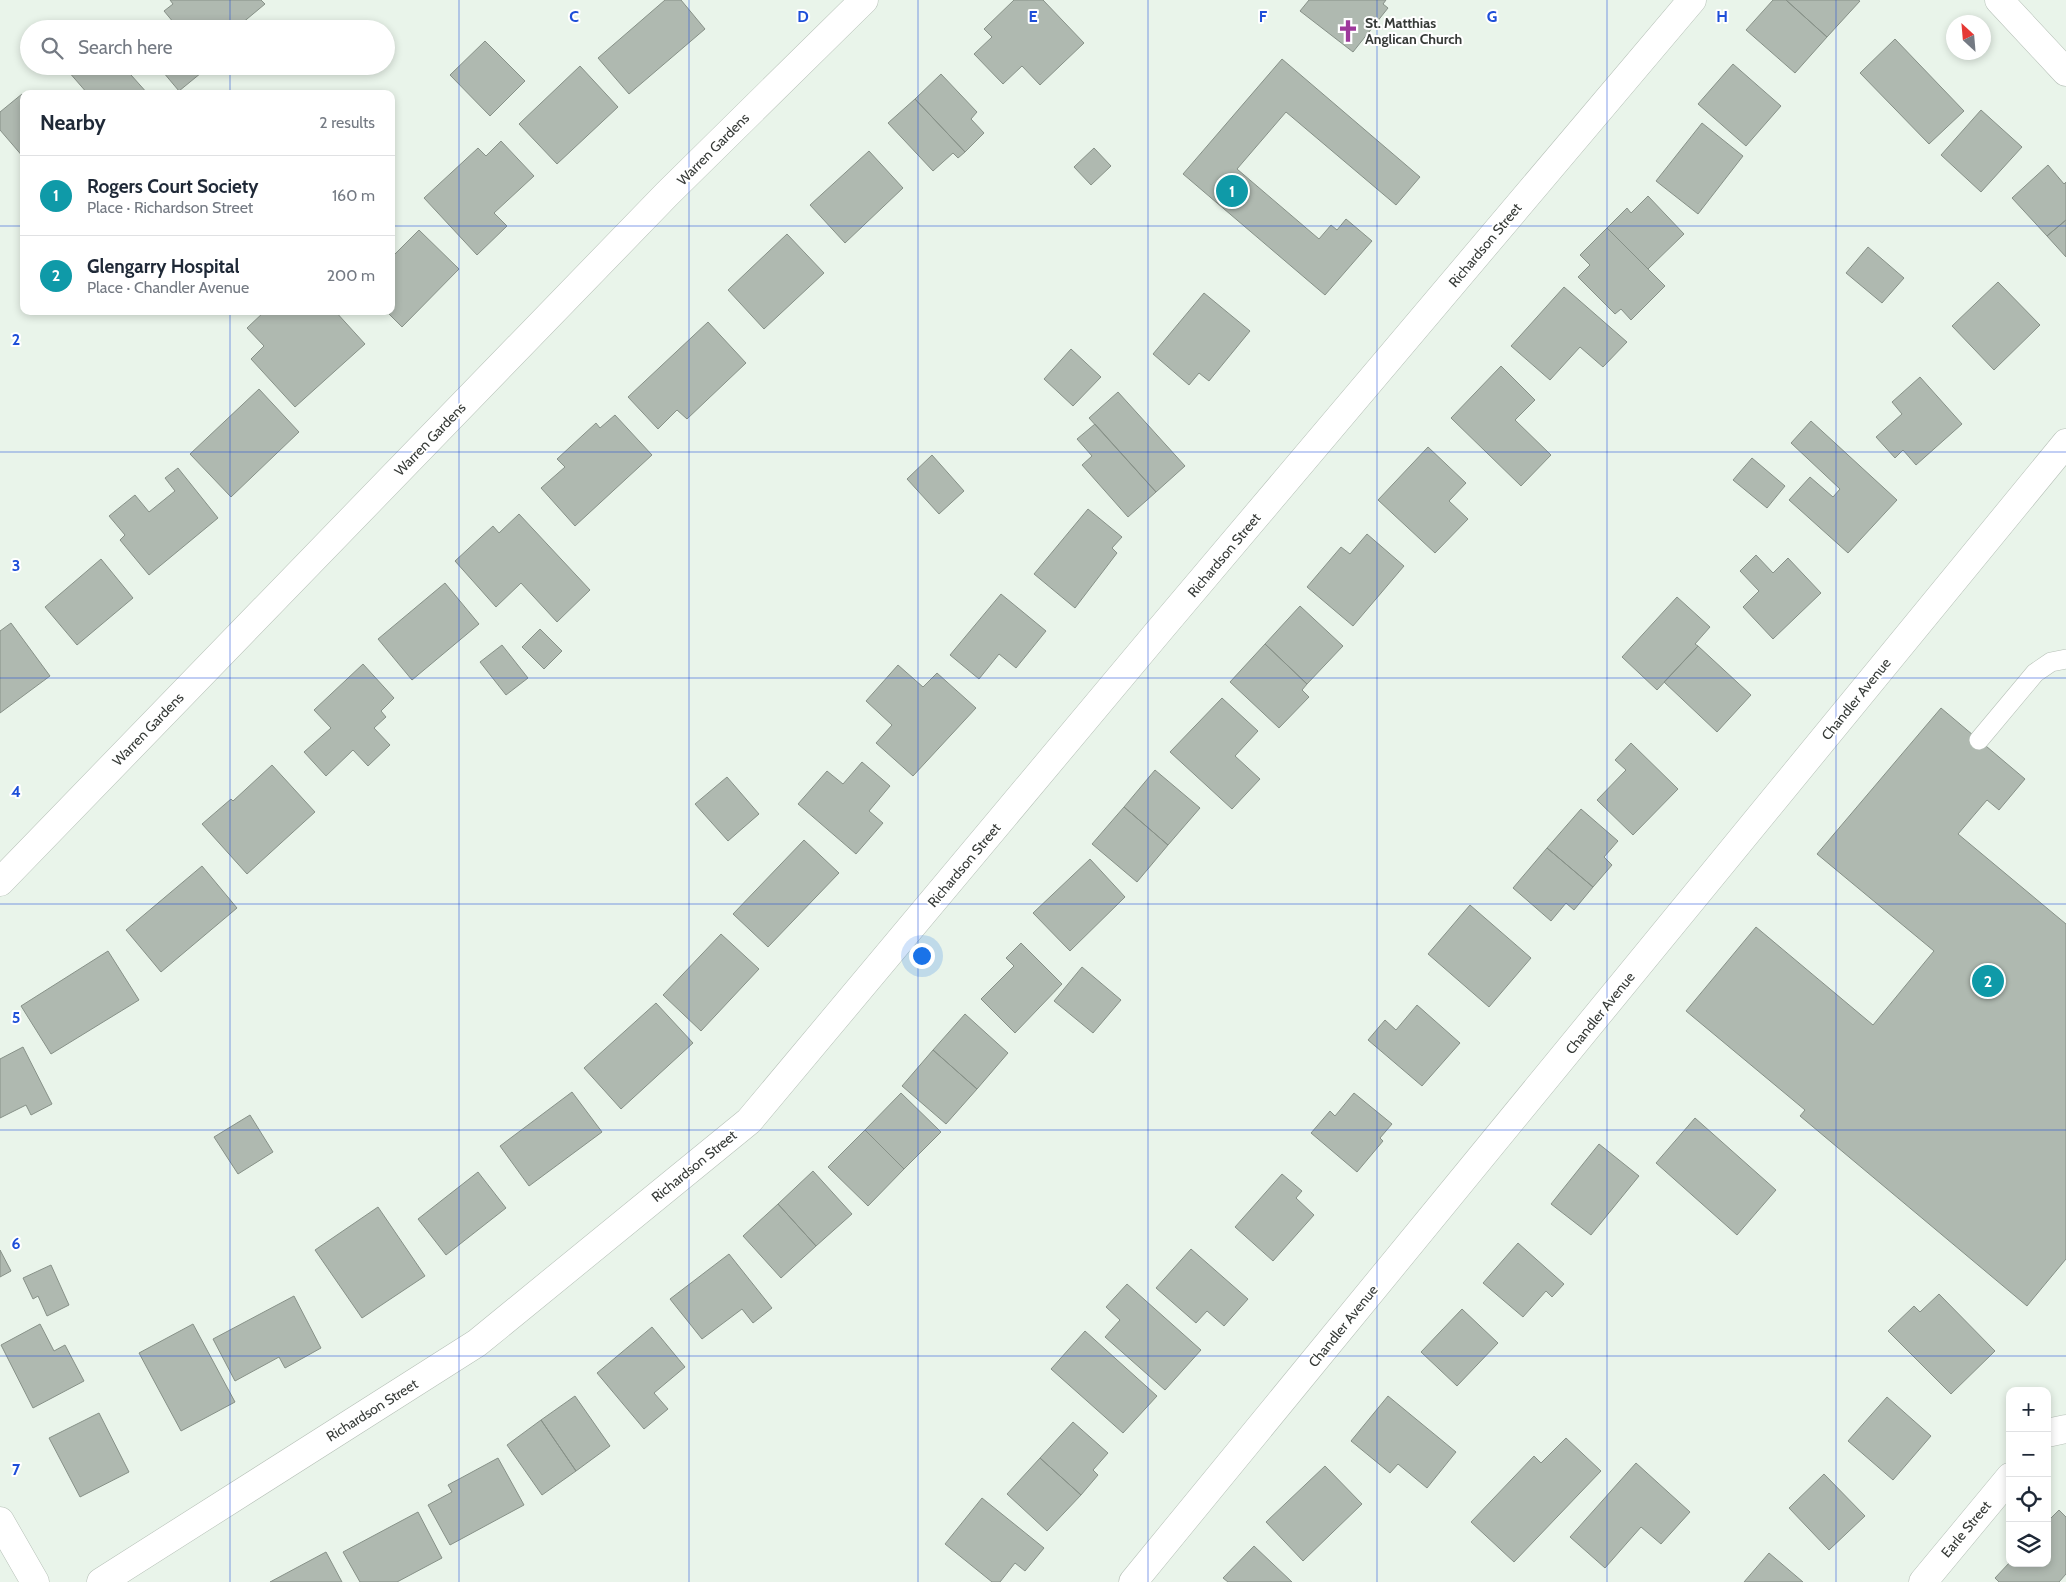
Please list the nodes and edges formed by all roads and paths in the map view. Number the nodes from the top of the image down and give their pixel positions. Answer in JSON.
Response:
{"nodes":[{"id":1,"x":864,"y":0,"type":"edge"},
{"id":2,"x":1692,"y":0,"type":"edge"},
{"id":3,"x":1998,"y":0,"type":"edge"},
{"id":4,"x":2066,"y":72,"type":"edge"},
{"id":5,"x":2066,"y":443,"type":"edge"},
{"id":6,"x":2066,"y":659,"type":"edge"},
{"id":7,"x":1979,"y":740,"type":"dead end"},
{"id":8,"x":0,"y":882,"type":"edge"},
{"id":9,"x":2066,"y":1429,"type":"edge"},
{"id":10,"x":2051,"y":1431,"type":"edge"},
{"id":11,"x":2006,"y":1482,"type":"edge"},
{"id":12,"x":0,"y":1522,"type":"edge"},
{"id":13,"x":35,"y":1582,"type":"edge"},
{"id":14,"x":101,"y":1582,"type":"edge"},
{"id":15,"x":1133,"y":1582,"type":"edge"},
{"id":16,"x":1923,"y":1582,"type":"edge"}],
"edges":[{"from":1,"to":8,"type":"street","name":"Warren Gardens"},
{"from":2,"to":14,"type":"street","name":"Richardson Street"},
{"from":3,"to":4,"type":"street"},
{"from":5,"to":15,"type":"street","name":"Chandler Avenue"},
{"from":6,"to":7,"type":"lane"},
{"from":9,"to":10,"type":"street"},
{"from":11,"to":16,"type":"street","name":"Earle Street"},
{"from":12,"to":13,"type":"street"}]}
